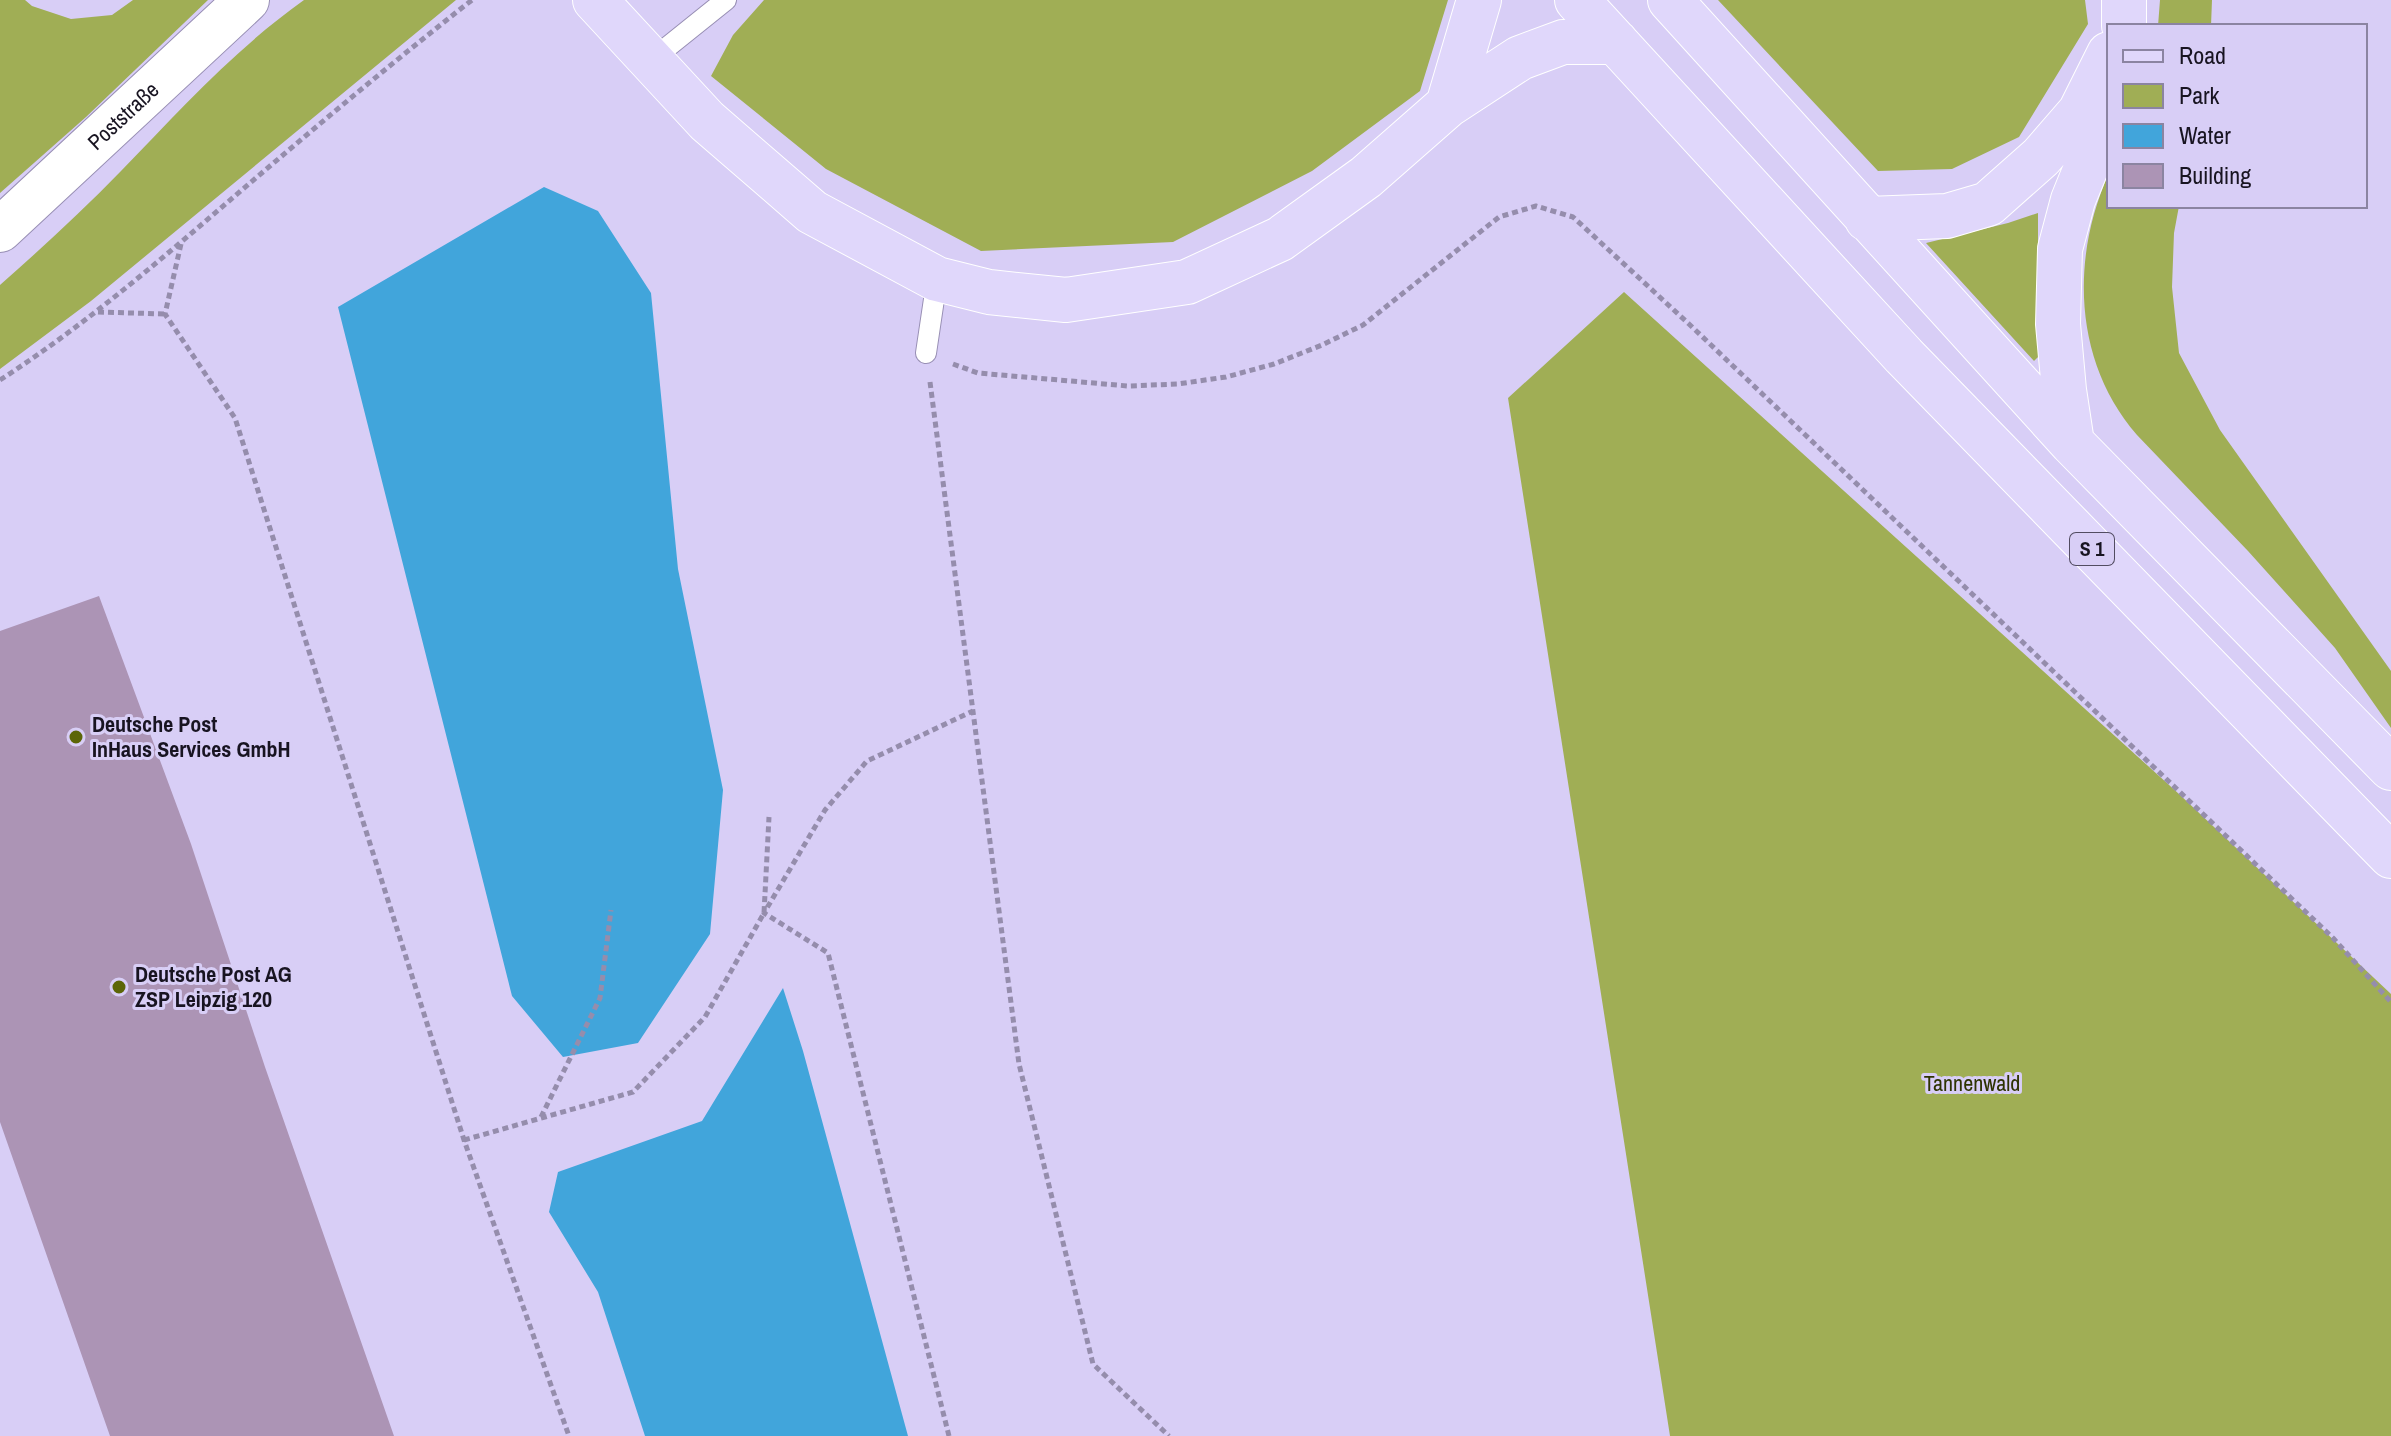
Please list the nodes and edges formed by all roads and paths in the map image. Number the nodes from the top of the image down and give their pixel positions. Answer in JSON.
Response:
{"nodes":[{"id":1,"x":247,"y":0,"type":"edge"},
{"id":2,"x":472,"y":0,"type":"edge"},
{"id":3,"x":595,"y":0,"type":"edge"},
{"id":4,"x":726,"y":0,"type":"edge"},
{"id":5,"x":1479,"y":0,"type":"edge"},
{"id":6,"x":1577,"y":0,"type":"edge"},
{"id":7,"x":1670,"y":0,"type":"edge"},
{"id":8,"x":2124,"y":0,"type":"edge"},
{"id":9,"x":2124,"y":24,"type":"edge"},
{"id":10,"x":1616,"y":42,"type":"junction"},
{"id":11,"x":2107,"y":58,"type":"edge"},
{"id":12,"x":650,"y":61,"type":"junction"},
{"id":13,"x":1448,"y":105,"type":"junction"},
{"id":14,"x":2107,"y":116,"type":"edge"},
{"id":15,"x":1867,"y":219,"type":"junction"},
{"id":16,"x":0,"y":230,"type":"edge"},
{"id":17,"x":181,"y":244,"type":"junction"},
{"id":18,"x":937,"y":279,"type":"junction"},
{"id":19,"x":97,"y":312,"type":"junction"},
{"id":20,"x":165,"y":314,"type":"junction"},
{"id":21,"x":926,"y":353,"type":"junction"},
{"id":22,"x":0,"y":380,"type":"edge"},
{"id":23,"x":2072,"y":443,"type":"junction"},
{"id":24,"x":973,"y":711,"type":"junction"},
{"id":25,"x":2391,"y":768,"type":"edge"},
{"id":26,"x":769,"y":817,"type":"dead end"},
{"id":27,"x":2391,"y":856,"type":"edge"},
{"id":28,"x":611,"y":910,"type":"dead end"},
{"id":29,"x":764,"y":913,"type":"junction"},
{"id":30,"x":2391,"y":1002,"type":"edge"},
{"id":31,"x":540,"y":1118,"type":"junction"},
{"id":32,"x":464,"y":1140,"type":"junction"},
{"id":33,"x":569,"y":1436,"type":"edge"},
{"id":34,"x":949,"y":1436,"type":"edge"},
{"id":35,"x":1169,"y":1436,"type":"edge"}],
"edges":[{"from":1,"to":16,"type":"street","name":"Poststraße"},
{"from":2,"to":17,"type":"path"},
{"from":3,"to":12,"type":"main road"},
{"from":4,"to":12,"type":"lane"},
{"from":5,"to":13,"type":"main road"},
{"from":6,"to":10,"type":"main road","number":"S 1"},
{"from":7,"to":15,"type":"main road"},
{"from":8,"to":9,"type":"main road"},
{"from":10,"to":13,"type":"main road"},
{"from":10,"to":27,"type":"main road","number":"S 1"},
{"from":11,"to":15,"type":"main road"},
{"from":12,"to":18,"type":"main road"},
{"from":13,"to":18,"type":"main road"},
{"from":14,"to":23,"type":"main road"},
{"from":15,"to":23,"type":"main road"},
{"from":17,"to":19,"type":"path"},
{"from":17,"to":20,"type":"path"},
{"from":18,"to":21,"type":"lane"},
{"from":19,"to":20,"type":"path"},
{"from":19,"to":22,"type":"path"},
{"from":20,"to":32,"type":"path"},
{"from":21,"to":24,"type":"path"},
{"from":21,"to":30,"type":"path"},
{"from":23,"to":25,"type":"main road"},
{"from":24,"to":29,"type":"path"},
{"from":24,"to":35,"type":"path"},
{"from":26,"to":29,"type":"path"},
{"from":28,"to":31,"type":"path"},
{"from":29,"to":31,"type":"path"},
{"from":29,"to":34,"type":"path"},
{"from":31,"to":32,"type":"path"},
{"from":32,"to":33,"type":"path"}]}
